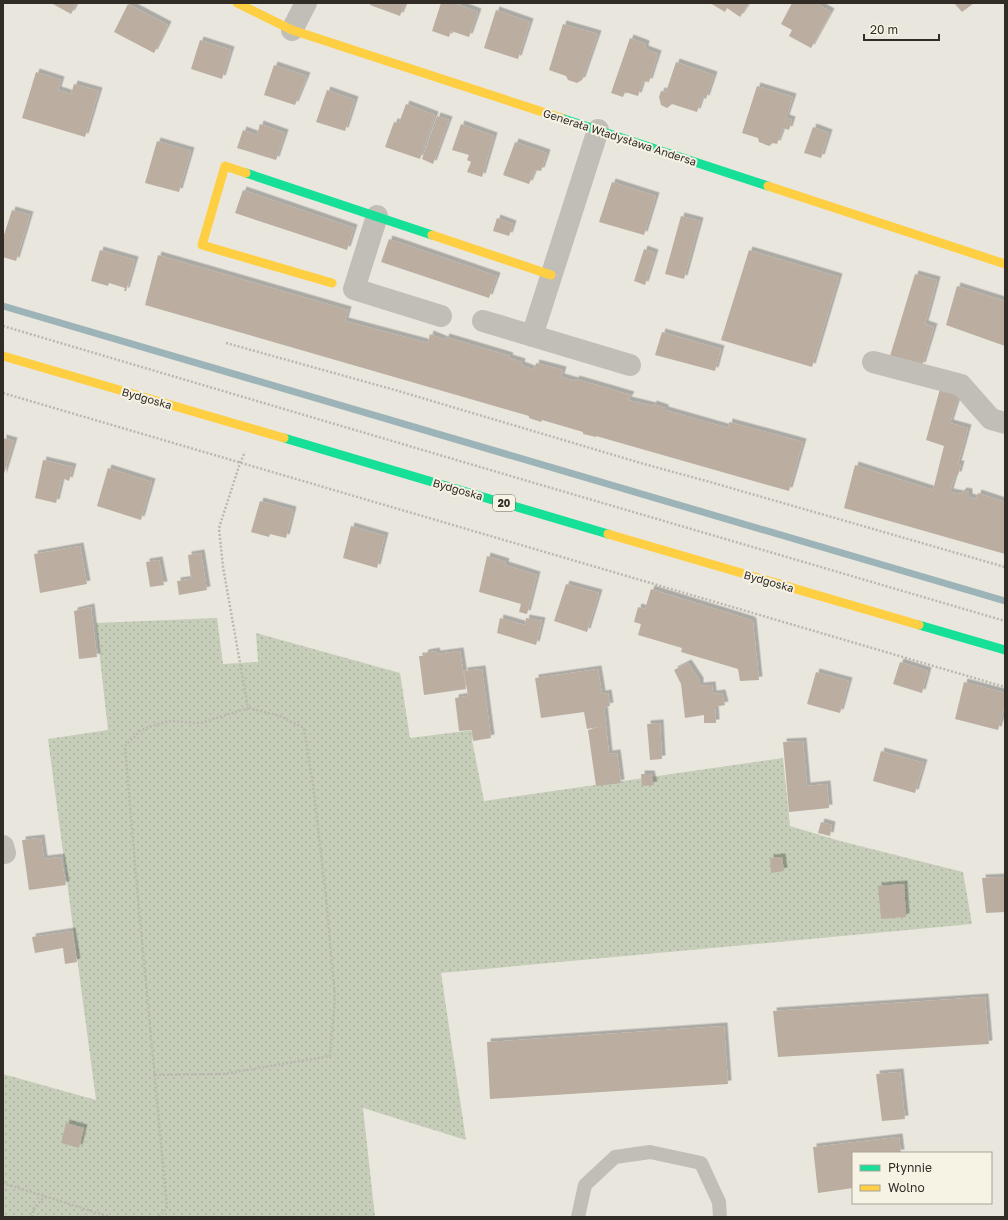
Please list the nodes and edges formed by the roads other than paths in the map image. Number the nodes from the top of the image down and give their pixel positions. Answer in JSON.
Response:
{"nodes":[{"id":1,"x":237,"y":3,"type":"edge"},
{"id":2,"x":306,"y":3,"type":"edge"},
{"id":3,"x":292,"y":30,"type":"junction"},
{"id":4,"x":598,"y":130,"type":"junction"},
{"id":5,"x":376,"y":216,"type":"junction"},
{"id":6,"x":1005,"y":264,"type":"edge"},
{"id":7,"x":551,"y":275,"type":"junction"},
{"id":8,"x":332,"y":283,"type":"dead end"},
{"id":9,"x":441,"y":316,"type":"dead end"},
{"id":10,"x":483,"y":321,"type":"dead end"},
{"id":11,"x":532,"y":336,"type":"junction"},
{"id":12,"x":3,"y":356,"type":"edge"},
{"id":13,"x":873,"y":362,"type":"dead end"},
{"id":14,"x":630,"y":365,"type":"dead end"},
{"id":15,"x":1005,"y":423,"type":"edge"},
{"id":16,"x":1005,"y":650,"type":"edge"},
{"id":17,"x":578,"y":1217,"type":"edge"},
{"id":18,"x":720,"y":1217,"type":"edge"}],
"edges":[{"from":1,"to":3,"type":"street","name":"Generała Władysława Andersa"},
{"from":2,"to":3,"type":"street"},
{"from":3,"to":4,"type":"street","name":"Generała Władysława Andersa"},
{"from":4,"to":6,"type":"street","name":"Generała Władysława Andersa"},
{"from":4,"to":7,"type":"street"},
{"from":5,"to":7,"type":"street"},
{"from":5,"to":8,"type":"street"},
{"from":5,"to":9,"type":"street"},
{"from":7,"to":11,"type":"street"},
{"from":10,"to":11,"type":"street"},
{"from":11,"to":14,"type":"street"},
{"from":12,"to":16,"type":"street","name":"Bydgoska","number":"20"},
{"from":13,"to":15,"type":"street"},
{"from":17,"to":18,"type":"lane"}]}
